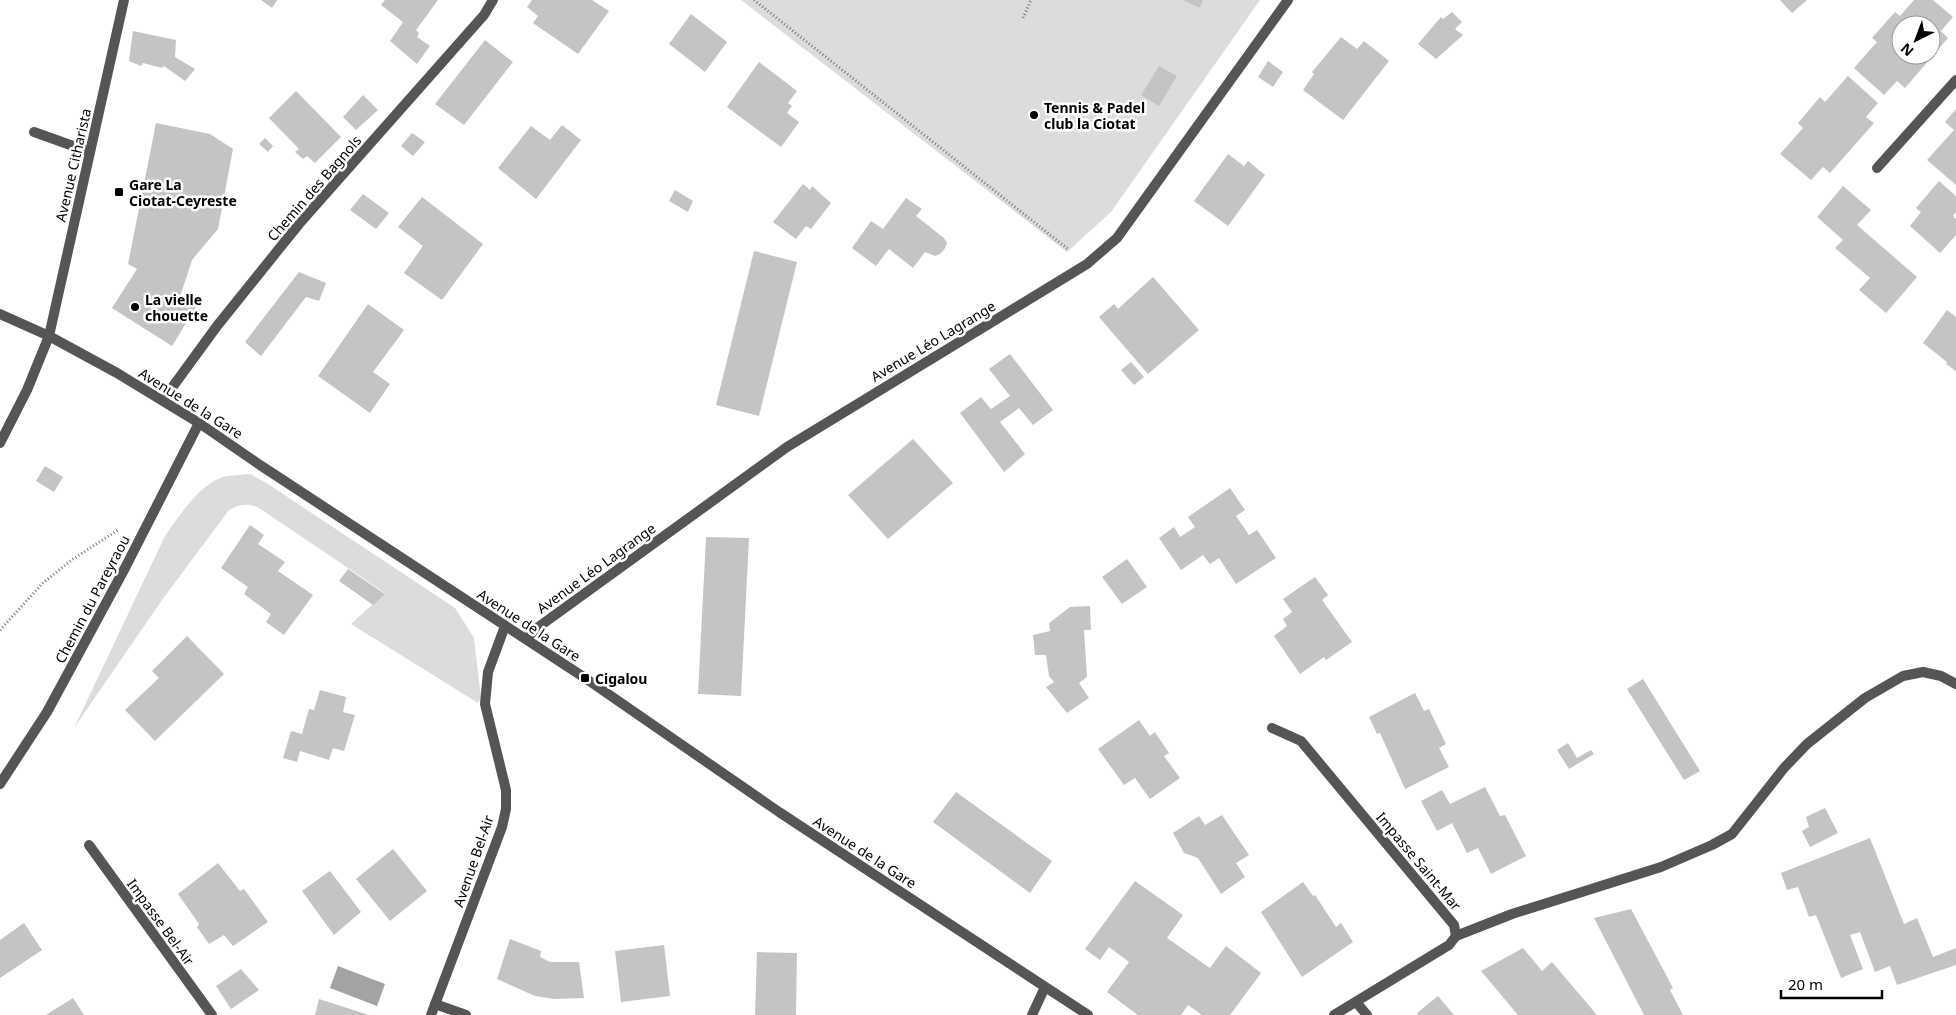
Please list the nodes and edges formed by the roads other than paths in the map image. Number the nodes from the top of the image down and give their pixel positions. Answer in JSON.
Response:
{"nodes":[{"id":1,"x":124,"y":0,"type":"edge"},
{"id":2,"x":493,"y":0,"type":"edge"},
{"id":3,"x":1288,"y":0,"type":"edge"},
{"id":4,"x":1956,"y":80,"type":"edge"},
{"id":5,"x":34,"y":132,"type":"dead end"},
{"id":6,"x":90,"y":152,"type":"junction"},
{"id":7,"x":1877,"y":168,"type":"dead end"},
{"id":8,"x":0,"y":314,"type":"edge"},
{"id":9,"x":49,"y":336,"type":"junction"},
{"id":10,"x":163,"y":400,"type":"junction"},
{"id":11,"x":199,"y":423,"type":"junction"},
{"id":12,"x":0,"y":443,"type":"edge"},
{"id":13,"x":506,"y":626,"type":"junction"},
{"id":14,"x":526,"y":639,"type":"junction"},
{"id":15,"x":1956,"y":684,"type":"edge"},
{"id":16,"x":1272,"y":728,"type":"dead end"},
{"id":17,"x":0,"y":784,"type":"edge"},
{"id":18,"x":89,"y":845,"type":"dead end"},
{"id":19,"x":1456,"y":936,"type":"junction"},
{"id":20,"x":1045,"y":987,"type":"junction"},
{"id":21,"x":1356,"y":1002,"type":"junction"},
{"id":22,"x":435,"y":1004,"type":"junction"},
{"id":23,"x":212,"y":1015,"type":"edge"},
{"id":24,"x":431,"y":1015,"type":"edge"},
{"id":25,"x":466,"y":1015,"type":"edge"},
{"id":26,"x":1032,"y":1015,"type":"edge"},
{"id":27,"x":1088,"y":1015,"type":"edge"},
{"id":28,"x":1334,"y":1015,"type":"edge"},
{"id":29,"x":1367,"y":1015,"type":"edge"}],
"edges":[{"from":1,"to":6,"type":"street","name":"Avenue Citharista"},
{"from":2,"to":10,"type":"street","name":"Chemin des Bagnols"},
{"from":3,"to":14,"type":"street","name":"Avenue Léo Lagrange"},
{"from":4,"to":7,"type":"street"},
{"from":5,"to":6,"type":"street"},
{"from":6,"to":9,"type":"street","name":"Avenue Citharista"},
{"from":8,"to":9,"type":"street","name":"Avenue de la Gare"},
{"from":9,"to":10,"type":"street","name":"Avenue de la Gare"},
{"from":9,"to":12,"type":"street","name":"Avenue Citharista"},
{"from":10,"to":11,"type":"street","name":"Avenue de la Gare"},
{"from":11,"to":13,"type":"street","name":"Avenue de la Gare"},
{"from":11,"to":17,"type":"street","name":"Chemin du Pareyraou"},
{"from":13,"to":14,"type":"street","name":"Avenue de la Gare"},
{"from":13,"to":22,"type":"street","name":"Avenue Bel-Air"},
{"from":14,"to":20,"type":"street","name":"Avenue de la Gare"},
{"from":15,"to":19,"type":"street"},
{"from":16,"to":19,"type":"street","name":"Impasse Saint-Mar"},
{"from":18,"to":23,"type":"street","name":"Impasse Bel-Air"},
{"from":19,"to":21,"type":"street"},
{"from":20,"to":26,"type":"street"},
{"from":20,"to":27,"type":"street","name":"Avenue de la Gare"},
{"from":21,"to":28,"type":"street"},
{"from":21,"to":29,"type":"street"},
{"from":22,"to":24,"type":"street","name":"Avenue Bel-Air"},
{"from":22,"to":25,"type":"street"}]}
